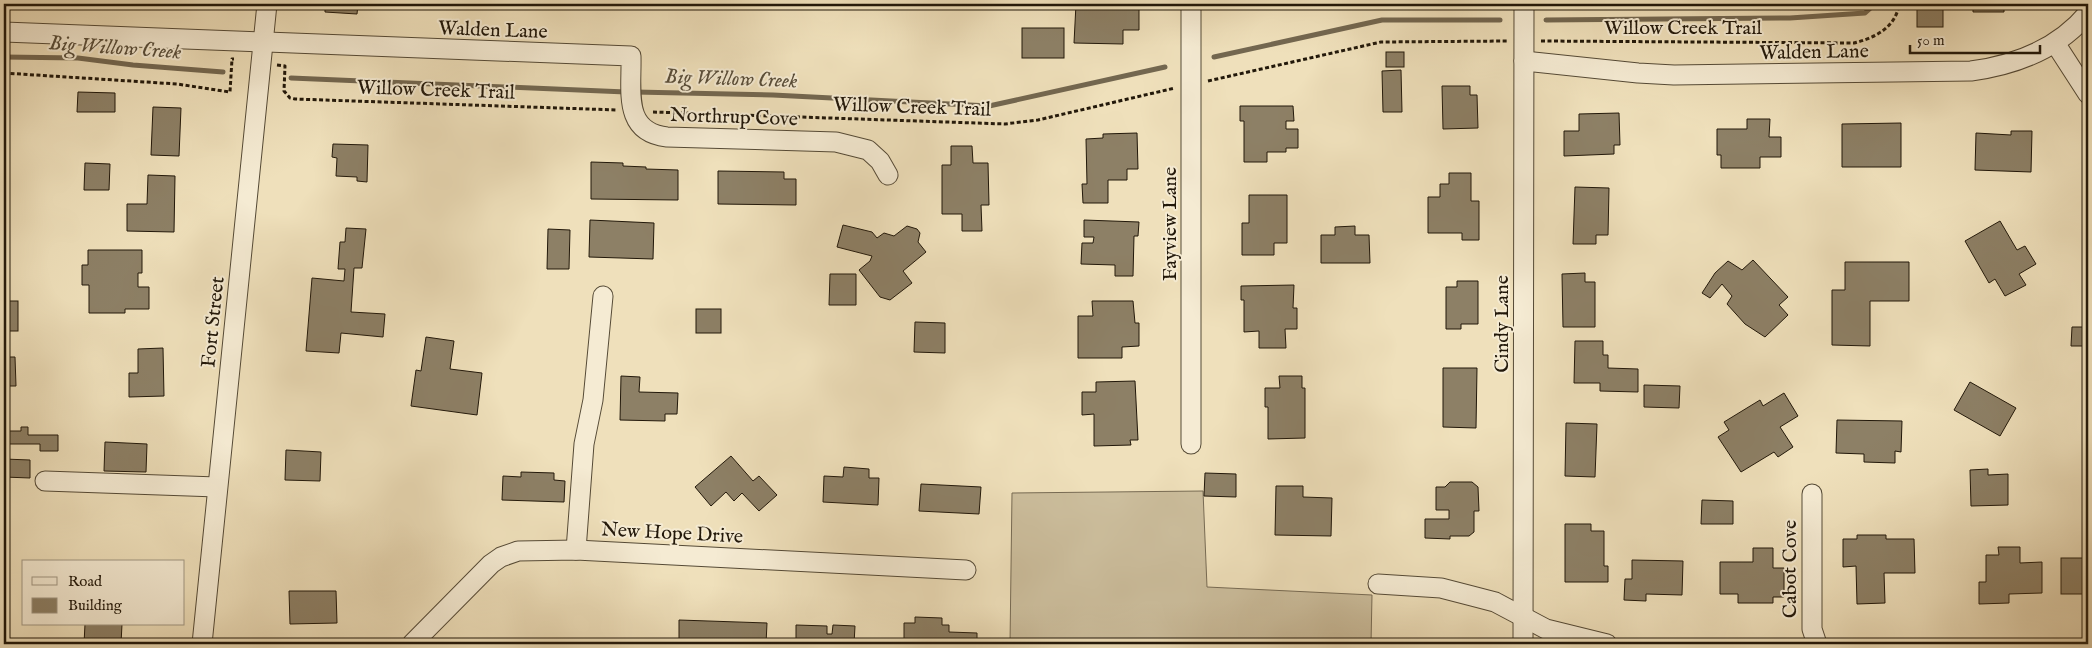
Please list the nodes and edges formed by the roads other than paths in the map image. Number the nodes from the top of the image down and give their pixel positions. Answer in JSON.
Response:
{"nodes":[{"id":1,"x":267,"y":4,"type":"edge"},
{"id":2,"x":1191,"y":4,"type":"edge"},
{"id":3,"x":1524,"y":4,"type":"edge"},
{"id":4,"x":2088,"y":13,"type":"edge"},
{"id":5,"x":4,"y":32,"type":"edge"},
{"id":6,"x":263,"y":43,"type":"junction"},
{"id":7,"x":2055,"y":43,"type":"junction"},
{"id":8,"x":1524,"y":60,"type":"junction"},
{"id":9,"x":632,"y":63,"type":"joint"},
{"id":10,"x":2088,"y":94,"type":"edge"},
{"id":11,"x":888,"y":175,"type":"dead end"},
{"id":12,"x":603,"y":296,"type":"dead end"},
{"id":13,"x":1191,"y":444,"type":"dead end"},
{"id":14,"x":44,"y":481,"type":"dead end"},
{"id":15,"x":217,"y":487,"type":"junction"},
{"id":16,"x":1812,"y":494,"type":"dead end"},
{"id":17,"x":576,"y":550,"type":"junction"},
{"id":18,"x":966,"y":570,"type":"dead end"},
{"id":19,"x":1378,"y":584,"type":"dead end"},
{"id":20,"x":1523,"y":618,"type":"junction"},
{"id":21,"x":202,"y":644,"type":"edge"},
{"id":22,"x":412,"y":644,"type":"edge"},
{"id":23,"x":1523,"y":644,"type":"edge"},
{"id":24,"x":1607,"y":644,"type":"edge"},
{"id":25,"x":1817,"y":644,"type":"edge"}],
"edges":[{"from":1,"to":6,"type":"street","name":"Fort Street"},
{"from":2,"to":13,"type":"street","name":"Fayview Lane"},
{"from":3,"to":8,"type":"street","name":"Cindy Lane"},
{"from":4,"to":7,"type":"street","name":"Walden Lane"},
{"from":5,"to":6,"type":"street","name":"Walden Lane"},
{"from":6,"to":9,"type":"street","name":"Walden Lane"},
{"from":6,"to":15,"type":"street","name":"Fort Street"},
{"from":7,"to":8,"type":"street","name":"Walden Lane"},
{"from":7,"to":10,"type":"street"},
{"from":8,"to":20,"type":"street","name":"Cindy Lane"},
{"from":9,"to":11,"type":"street","name":"Northrup Cove"},
{"from":12,"to":17,"type":"street"},
{"from":14,"to":15,"type":"street"},
{"from":15,"to":21,"type":"street","name":"Fort Street"},
{"from":16,"to":25,"type":"street","name":"Cabot Cove"},
{"from":17,"to":18,"type":"street","name":"New Hope Drive"},
{"from":17,"to":22,"type":"street","name":"New Hope Drive"},
{"from":19,"to":20,"type":"street"},
{"from":20,"to":23,"type":"street","name":"Cindy Lane"},
{"from":20,"to":24,"type":"street"}]}
